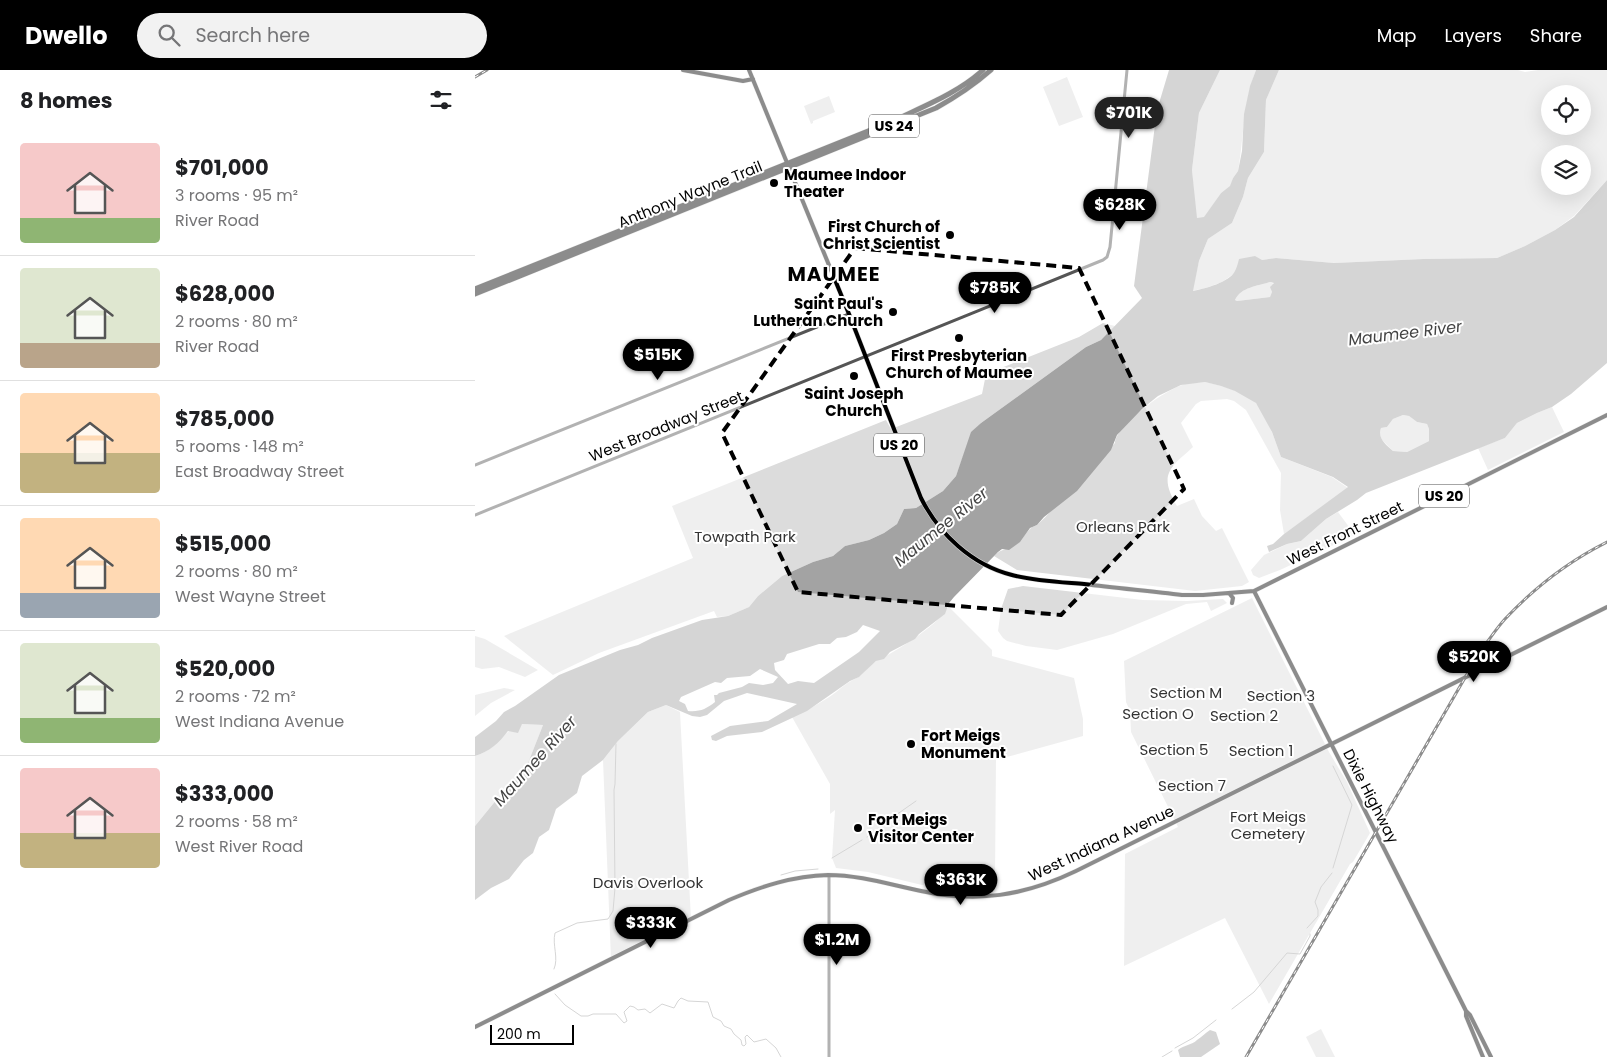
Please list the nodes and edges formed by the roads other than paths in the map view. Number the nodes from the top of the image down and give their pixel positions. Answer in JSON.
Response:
{"nodes":[{"id":1,"x":683,"y":70,"type":"edge"},
{"id":2,"x":749,"y":70,"type":"edge"},
{"id":3,"x":983,"y":70,"type":"edge"},
{"id":4,"x":991,"y":70,"type":"edge"},
{"id":5,"x":1127,"y":70,"type":"edge"},
{"id":6,"x":753,"y":79,"type":"junction"},
{"id":7,"x":788,"y":165,"type":"junction"},
{"id":8,"x":475,"y":289,"type":"edge"},
{"id":9,"x":475,"y":294,"type":"edge"},
{"id":10,"x":849,"y":314,"type":"junction"},
{"id":11,"x":865,"y":357,"type":"junction"},
{"id":12,"x":1607,"y":415,"type":"edge"},
{"id":13,"x":475,"y":465,"type":"edge"},
{"id":14,"x":475,"y":515,"type":"edge"},
{"id":15,"x":1255,"y":591,"type":"junction"},
{"id":16,"x":1229,"y":593,"type":"junction"},
{"id":17,"x":1232,"y":603,"type":"dead end"},
{"id":18,"x":1607,"y":607,"type":"edge"},
{"id":19,"x":1332,"y":743,"type":"junction"},
{"id":20,"x":829,"y":875,"type":"junction"},
{"id":21,"x":1466,"y":1011,"type":"junction"},
{"id":22,"x":475,"y":1027,"type":"edge"},
{"id":23,"x":829,"y":1057,"type":"edge"},
{"id":24,"x":1483,"y":1057,"type":"edge"},
{"id":25,"x":1491,"y":1057,"type":"edge"}],
"edges":[{"from":1,"to":6,"type":"main road"},
{"from":2,"to":6,"type":"main road","number":"US 20"},
{"from":3,"to":7,"type":"highway","name":"Anthony Wayne Trail","number":"US 24"},
{"from":4,"to":7,"type":"highway","name":"Anthony Wayne Trail","number":"US 24"},
{"from":5,"to":11,"type":"street","name":"West Broadway Street"},
{"from":6,"to":7,"type":"main road","number":"US 20"},
{"from":7,"to":8,"type":"highway","name":"Anthony Wayne Trail","number":"US 24"},
{"from":7,"to":9,"type":"highway","name":"Anthony Wayne Trail","number":"US 24"},
{"from":7,"to":10,"type":"main road","number":"US 20"},
{"from":10,"to":11,"type":"main road","number":"US 20"},
{"from":10,"to":13,"type":"street"},
{"from":11,"to":14,"type":"street","name":"West Broadway Street"},
{"from":11,"to":16,"type":"main road","number":"US 20"},
{"from":12,"to":15,"type":"main road","name":"West Front Street","number":"US 20"},
{"from":15,"to":16,"type":"main road","number":"US 20"},
{"from":15,"to":19,"type":"main road","name":"Dixie Highway"},
{"from":16,"to":17,"type":"main road"},
{"from":18,"to":19,"type":"main road","name":"West Indiana Avenue"},
{"from":19,"to":20,"type":"main road","name":"West Indiana Avenue"},
{"from":19,"to":21,"type":"main road","name":"Dixie Highway"},
{"from":20,"to":22,"type":"main road","name":"West Indiana Avenue"},
{"from":20,"to":23,"type":"street"},
{"from":21,"to":24,"type":"main road","name":"Dixie Highway"},
{"from":21,"to":25,"type":"main road","name":"Dixie Highway"}]}
